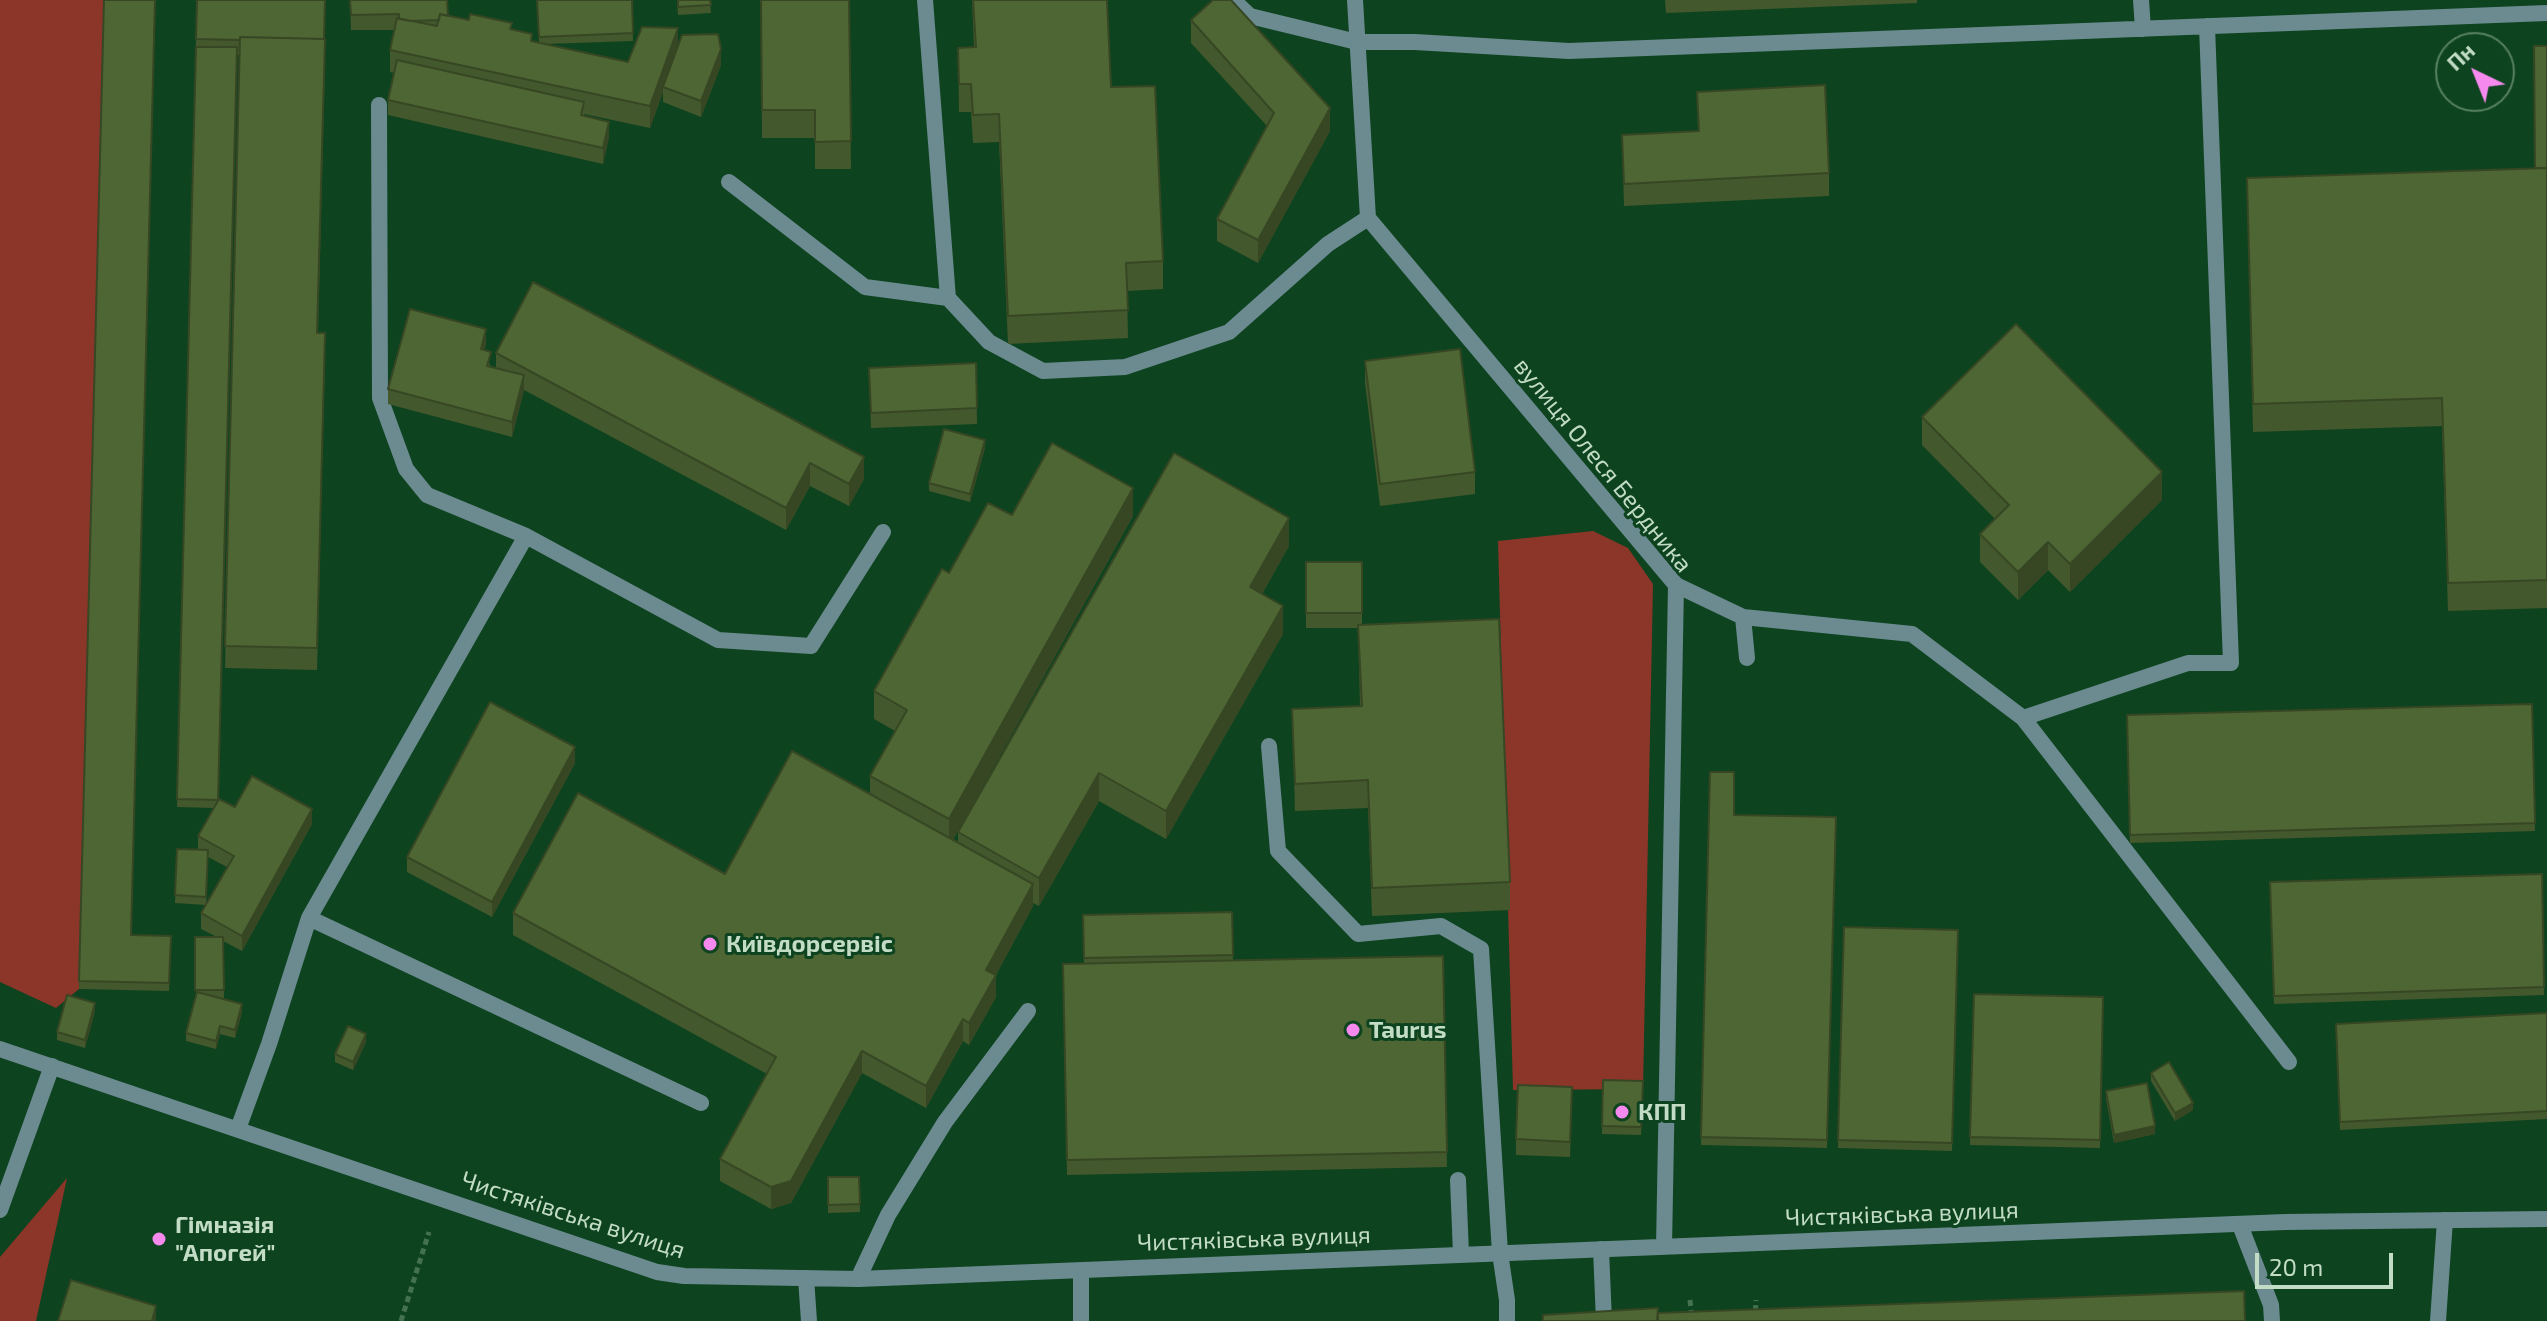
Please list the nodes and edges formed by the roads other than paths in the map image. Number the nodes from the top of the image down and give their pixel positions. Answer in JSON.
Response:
{"nodes":[{"id":1,"x":925,"y":0,"type":"edge"},
{"id":2,"x":1233,"y":0,"type":"edge"},
{"id":3,"x":1355,"y":0,"type":"edge"},
{"id":4,"x":2141,"y":0,"type":"edge"},
{"id":5,"x":2515,"y":7,"type":"edge"},
{"id":6,"x":2547,"y":13,"type":"edge"},
{"id":7,"x":2207,"y":26,"type":"junction"},
{"id":8,"x":2143,"y":29,"type":"junction"},
{"id":9,"x":1357,"y":42,"type":"junction"},
{"id":10,"x":379,"y":105,"type":"dead end"},
{"id":11,"x":729,"y":182,"type":"dead end"},
{"id":12,"x":1368,"y":218,"type":"junction"},
{"id":13,"x":948,"y":298,"type":"junction"},
{"id":14,"x":883,"y":532,"type":"dead end"},
{"id":15,"x":526,"y":536,"type":"junction"},
{"id":16,"x":1676,"y":585,"type":"junction"},
{"id":17,"x":1743,"y":617,"type":"junction"},
{"id":18,"x":1747,"y":658,"type":"dead end"},
{"id":19,"x":2023,"y":718,"type":"junction"},
{"id":20,"x":1269,"y":746,"type":"dead end"},
{"id":21,"x":309,"y":918,"type":"junction"},
{"id":22,"x":1028,"y":1011,"type":"dead end"},
{"id":23,"x":0,"y":1049,"type":"edge"},
{"id":24,"x":2289,"y":1062,"type":"dead end"},
{"id":25,"x":52,"y":1066,"type":"junction"},
{"id":26,"x":701,"y":1103,"type":"dead end"},
{"id":27,"x":238,"y":1129,"type":"junction"},
{"id":28,"x":1458,"y":1180,"type":"dead end"},
{"id":29,"x":0,"y":1210,"type":"edge"},
{"id":30,"x":2547,"y":1219,"type":"edge"},
{"id":31,"x":2445,"y":1220,"type":"junction"},
{"id":32,"x":2240,"y":1225,"type":"junction"},
{"id":33,"x":1664,"y":1247,"type":"junction"},
{"id":34,"x":1601,"y":1249,"type":"junction"},
{"id":35,"x":1500,"y":1253,"type":"junction"},
{"id":36,"x":1461,"y":1254,"type":"junction"},
{"id":37,"x":1081,"y":1271,"type":"junction"},
{"id":38,"x":806,"y":1278,"type":"junction"},
{"id":39,"x":858,"y":1279,"type":"junction"},
{"id":40,"x":809,"y":1321,"type":"edge"},
{"id":41,"x":1081,"y":1321,"type":"edge"},
{"id":42,"x":1507,"y":1321,"type":"edge"},
{"id":43,"x":1604,"y":1321,"type":"edge"},
{"id":44,"x":2272,"y":1321,"type":"edge"},
{"id":45,"x":2438,"y":1321,"type":"edge"}],
"edges":[{"from":1,"to":13,"type":"street"},
{"from":2,"to":9,"type":"street"},
{"from":3,"to":9,"type":"street"},
{"from":4,"to":8,"type":"street"},
{"from":5,"to":6,"type":"street"},
{"from":5,"to":7,"type":"street"},
{"from":7,"to":8,"type":"street"},
{"from":7,"to":19,"type":"street"},
{"from":8,"to":9,"type":"street"},
{"from":9,"to":12,"type":"street"},
{"from":10,"to":15,"type":"street"},
{"from":11,"to":13,"type":"street"},
{"from":12,"to":13,"type":"street"},
{"from":12,"to":16,"type":"street","name":"вулиця Олеся Бердника"},
{"from":14,"to":15,"type":"street"},
{"from":15,"to":21,"type":"street"},
{"from":16,"to":17,"type":"street"},
{"from":16,"to":33,"type":"street","name":"вулиця Олеся Бердника"},
{"from":17,"to":18,"type":"street"},
{"from":17,"to":19,"type":"street"},
{"from":19,"to":24,"type":"street"},
{"from":20,"to":35,"type":"street"},
{"from":21,"to":26,"type":"street"},
{"from":21,"to":27,"type":"street"},
{"from":22,"to":39,"type":"street"},
{"from":23,"to":25,"type":"street","name":"Чистяківська вулиця"},
{"from":25,"to":27,"type":"street","name":"Чистяківська вулиця"},
{"from":25,"to":29,"type":"street"},
{"from":27,"to":38,"type":"street","name":"Чистяківська вулиця"},
{"from":28,"to":36,"type":"street"},
{"from":30,"to":31,"type":"street","name":"Чистяківська вулиця"},
{"from":31,"to":32,"type":"street","name":"Чистяківська вулиця"},
{"from":31,"to":45,"type":"street"},
{"from":32,"to":33,"type":"street","name":"Чистяківська вулиця"},
{"from":32,"to":44,"type":"street"},
{"from":33,"to":34,"type":"street","name":"Чистяківська вулиця"},
{"from":34,"to":35,"type":"street","name":"Чистяківська вулиця"},
{"from":34,"to":43,"type":"street"},
{"from":35,"to":36,"type":"street","name":"Чистяківська вулиця"},
{"from":35,"to":42,"type":"street"},
{"from":36,"to":37,"type":"street","name":"Чистяківська вулиця"},
{"from":37,"to":39,"type":"street","name":"Чистяківська вулиця"},
{"from":37,"to":41,"type":"street"},
{"from":38,"to":39,"type":"street","name":"Чистяківська вулиця"},
{"from":38,"to":40,"type":"street"}]}
